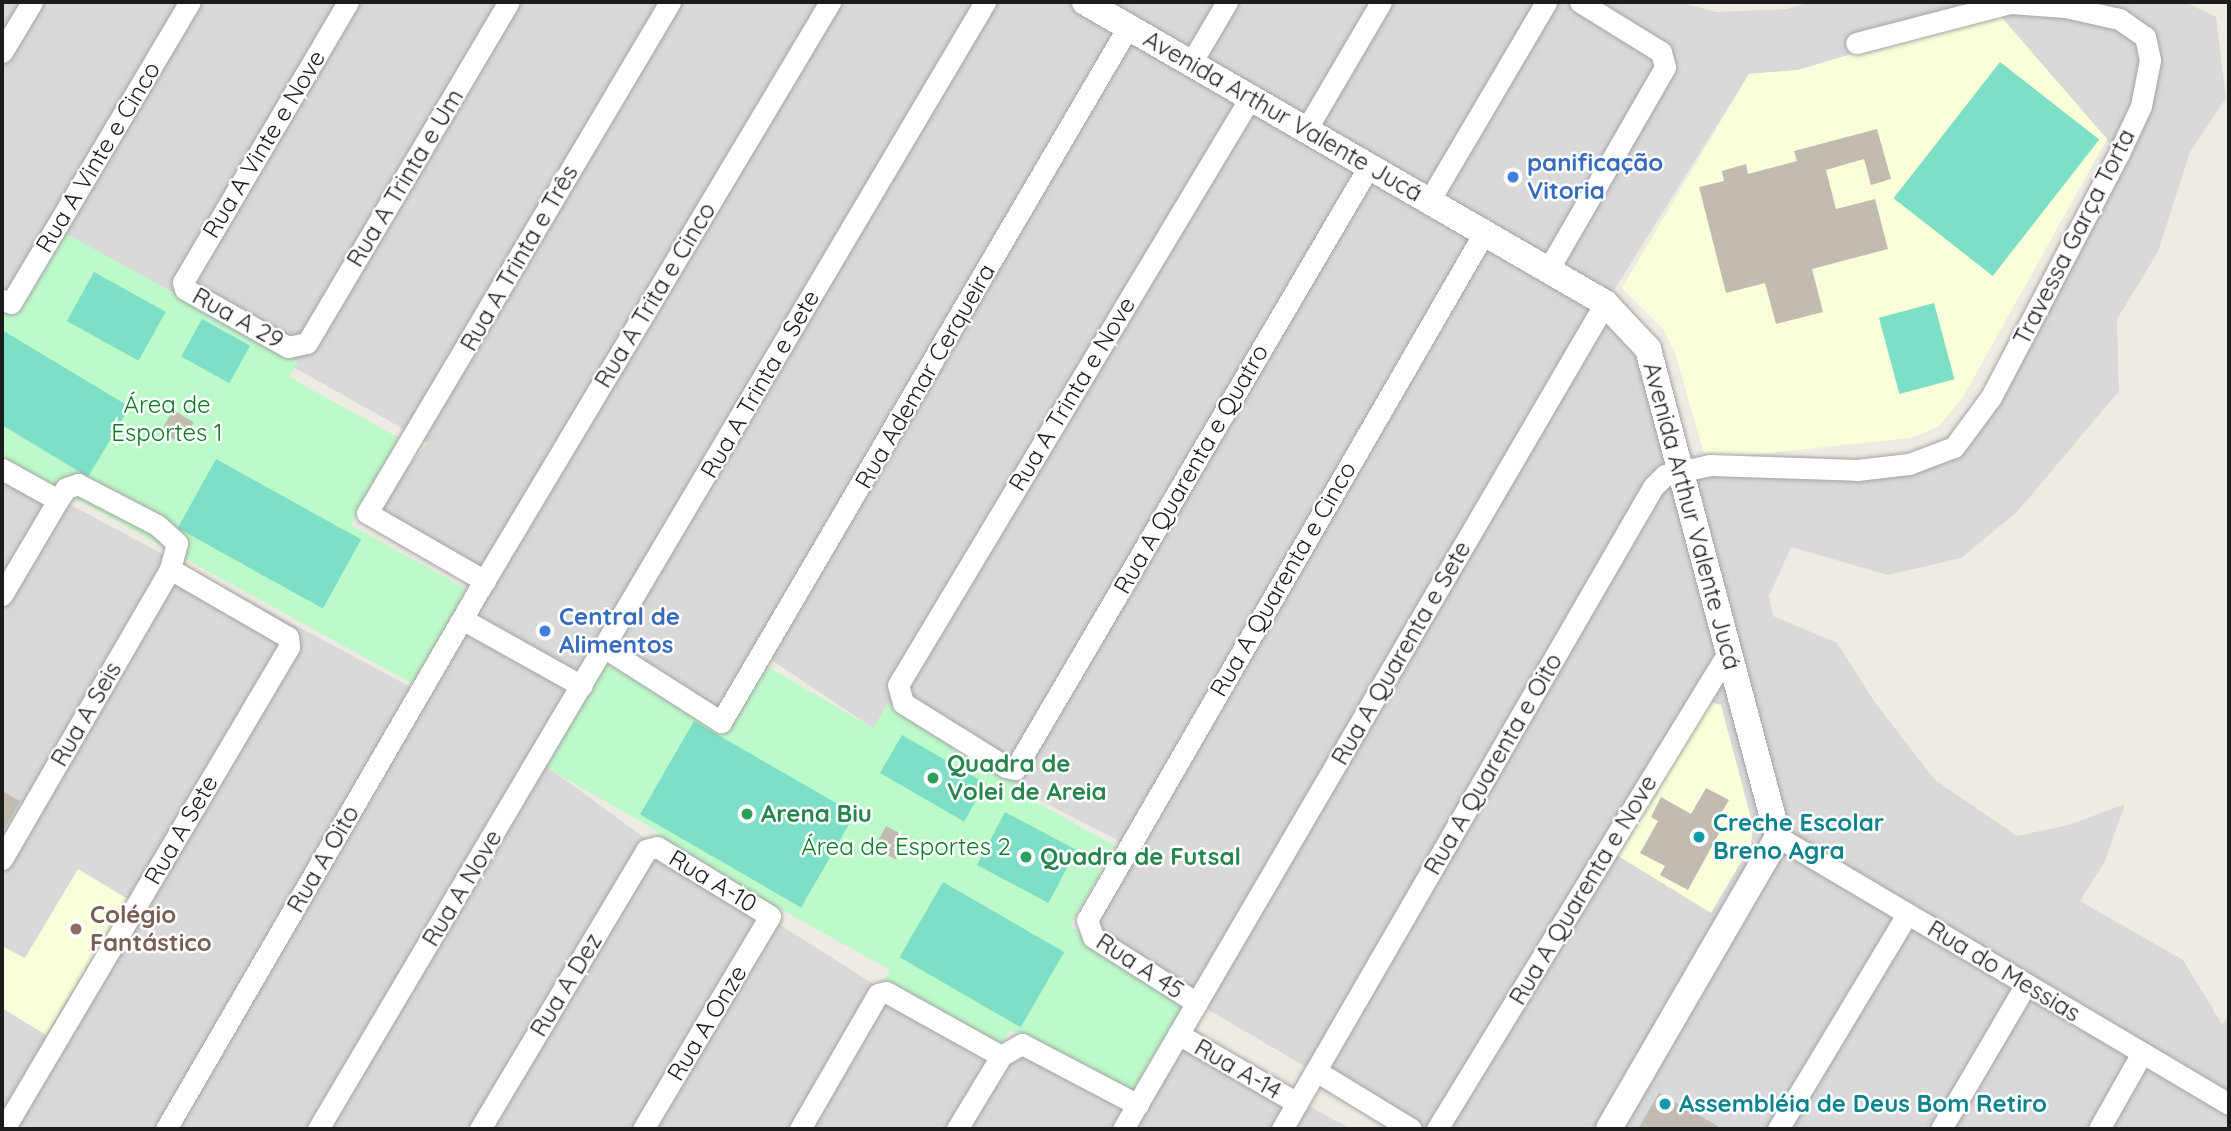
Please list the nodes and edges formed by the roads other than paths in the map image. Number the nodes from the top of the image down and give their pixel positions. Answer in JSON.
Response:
{"nodes":[{"id":1,"x":32,"y":2,"type":"edge"},
{"id":2,"x":190,"y":2,"type":"edge"},
{"id":3,"x":348,"y":2,"type":"edge"},
{"id":4,"x":509,"y":2,"type":"edge"},
{"id":5,"x":670,"y":2,"type":"edge"},
{"id":6,"x":830,"y":2,"type":"edge"},
{"id":7,"x":985,"y":2,"type":"edge"},
{"id":8,"x":1086,"y":2,"type":"edge"},
{"id":9,"x":1227,"y":2,"type":"edge"},
{"id":10,"x":1381,"y":2,"type":"edge"},
{"id":11,"x":1546,"y":2,"type":"edge"},
{"id":12,"x":1580,"y":2,"type":"edge"},
{"id":13,"x":1128,"y":27,"type":"junction"},
{"id":14,"x":1856,"y":43,"type":"dead end"},
{"id":15,"x":2,"y":52,"type":"edge"},
{"id":16,"x":1191,"y":63,"type":"junction"},
{"id":17,"x":1250,"y":97,"type":"junction"},
{"id":18,"x":1306,"y":130,"type":"junction"},
{"id":19,"x":1369,"y":166,"type":"junction"},
{"id":20,"x":1429,"y":201,"type":"junction"},
{"id":21,"x":1484,"y":233,"type":"junction"},
{"id":22,"x":1548,"y":270,"type":"junction"},
{"id":23,"x":182,"y":286,"type":"joint"},
{"id":24,"x":2,"y":300,"type":"edge"},
{"id":25,"x":1605,"y":303,"type":"junction"},
{"id":26,"x":295,"y":347,"type":"joint"},
{"id":27,"x":2,"y":469,"type":"edge"},
{"id":28,"x":1683,"y":469,"type":"junction"},
{"id":29,"x":58,"y":500,"type":"junction"},
{"id":30,"x":170,"y":569,"type":"junction"},
{"id":31,"x":483,"y":584,"type":"junction"},
{"id":32,"x":2,"y":595,"type":"edge"},
{"id":33,"x":462,"y":619,"type":"junction"},
{"id":34,"x":605,"y":648,"type":"junction"},
{"id":35,"x":1729,"y":651,"type":"junction"},
{"id":36,"x":582,"y":686,"type":"junction"},
{"id":37,"x":1010,"y":769,"type":"joint"},
{"id":38,"x":1778,"y":837,"type":"junction"},
{"id":39,"x":657,"y":847,"type":"joint"},
{"id":40,"x":2,"y":859,"type":"edge"},
{"id":41,"x":1907,"y":914,"type":"junction"},
{"id":42,"x":769,"y":915,"type":"joint"},
{"id":43,"x":1086,"y":926,"type":"joint"},
{"id":44,"x":2026,"y":984,"type":"junction"},
{"id":45,"x":1197,"y":1003,"type":"junction"},
{"id":46,"x":1178,"y":1034,"type":"junction"},
{"id":47,"x":2143,"y":1053,"type":"junction"},
{"id":48,"x":1001,"y":1056,"type":"junction"},
{"id":49,"x":1316,"y":1071,"type":"junction"},
{"id":50,"x":1297,"y":1103,"type":"junction"},
{"id":51,"x":2229,"y":1104,"type":"edge"},
{"id":52,"x":1138,"y":1105,"type":"junction"},
{"id":53,"x":4,"y":1129,"type":"edge"},
{"id":54,"x":166,"y":1129,"type":"edge"},
{"id":55,"x":318,"y":1129,"type":"edge"},
{"id":56,"x":480,"y":1129,"type":"edge"},
{"id":57,"x":643,"y":1129,"type":"edge"},
{"id":58,"x":800,"y":1129,"type":"edge"},
{"id":59,"x":957,"y":1129,"type":"edge"},
{"id":60,"x":1124,"y":1129,"type":"edge"},
{"id":61,"x":1282,"y":1129,"type":"edge"},
{"id":62,"x":1411,"y":1129,"type":"edge"},
{"id":63,"x":1437,"y":1129,"type":"edge"},
{"id":64,"x":1609,"y":1129,"type":"edge"},
{"id":65,"x":1779,"y":1129,"type":"edge"},
{"id":66,"x":1941,"y":1129,"type":"edge"},
{"id":67,"x":2099,"y":1129,"type":"edge"}],
"edges":[{"from":1,"to":15,"type":"street"},
{"from":2,"to":24,"type":"street","name":"Rua A Vinte e Cinco"},
{"from":3,"to":23,"type":"street","name":"Rua A Vinte e Nove"},
{"from":4,"to":26,"type":"street","name":"Rua A Trinta e Um"},
{"from":5,"to":31,"type":"street","name":"Rua A Trinta e Três"},
{"from":6,"to":31,"type":"street","name":"Rua A Trita e Cinco"},
{"from":7,"to":34,"type":"street","name":"Rua A Trinta e Sete"},
{"from":8,"to":13,"type":"street","name":"Avenida Arthur Valente Jucá"},
{"from":9,"to":16,"type":"street"},
{"from":10,"to":18,"type":"street"},
{"from":11,"to":20,"type":"street"},
{"from":12,"to":22,"type":"street"},
{"from":13,"to":16,"type":"street","name":"Avenida Arthur Valente Jucá"},
{"from":13,"to":34,"type":"street","name":"Rua Ademar Cerqueira"},
{"from":14,"to":28,"type":"street","name":"Travessa Garça Torta"},
{"from":16,"to":17,"type":"street","name":"Avenida Arthur Valente Jucá"},
{"from":17,"to":18,"type":"street","name":"Avenida Arthur Valente Jucá"},
{"from":17,"to":37,"type":"street","name":"Rua A Trinta e Nove"},
{"from":18,"to":19,"type":"street","name":"Avenida Arthur Valente Jucá"},
{"from":19,"to":20,"type":"street","name":"Avenida Arthur Valente Jucá"},
{"from":19,"to":37,"type":"street","name":"Rua A Quarenta e Quatro"},
{"from":20,"to":21,"type":"street","name":"Avenida Arthur Valente Jucá"},
{"from":21,"to":22,"type":"street","name":"Avenida Arthur Valente Jucá"},
{"from":21,"to":43,"type":"street","name":"Rua A Quarenta e Cinco"},
{"from":22,"to":25,"type":"street","name":"Avenida Arthur Valente Jucá"},
{"from":23,"to":26,"type":"street","name":"Rua A 29"},
{"from":25,"to":28,"type":"street","name":"Avenida Arthur Valente Jucá"},
{"from":25,"to":45,"type":"street","name":"Rua A Quarenta e Sete"},
{"from":27,"to":29,"type":"street"},
{"from":28,"to":35,"type":"street","name":"Avenida Arthur Valente Jucá"},
{"from":28,"to":49,"type":"street","name":"Rua A Quarenta e Oito"},
{"from":29,"to":30,"type":"street"},
{"from":29,"to":32,"type":"street"},
{"from":30,"to":40,"type":"street","name":"Rua A Seis"},
{"from":30,"to":53,"type":"street","name":"Rua A Sete"},
{"from":31,"to":33,"type":"street","name":"Rua A Oito"},
{"from":33,"to":36,"type":"street"},
{"from":33,"to":54,"type":"street","name":"Rua A Oito"},
{"from":34,"to":36,"type":"street","name":"Rua A Nove"},
{"from":35,"to":38,"type":"street","name":"Avenida Arthur Valente Jucá"},
{"from":35,"to":63,"type":"street","name":"Rua A Quarenta e Nove"},
{"from":36,"to":55,"type":"street","name":"Rua A Nove"},
{"from":38,"to":41,"type":"street","name":"Rua do Messias"},
{"from":38,"to":64,"type":"street"},
{"from":39,"to":42,"type":"street","name":"Rua A-10"},
{"from":39,"to":56,"type":"street","name":"Rua A Dez"},
{"from":41,"to":44,"type":"street","name":"Rua do Messias"},
{"from":41,"to":65,"type":"street"},
{"from":42,"to":57,"type":"street","name":"Rua A Onze"},
{"from":43,"to":45,"type":"street","name":"Rua A 45"},
{"from":44,"to":47,"type":"street","name":"Rua do Messias"},
{"from":44,"to":66,"type":"street"},
{"from":45,"to":46,"type":"street","name":"Rua A Quarenta e Sete"},
{"from":46,"to":50,"type":"street","name":"Rua A-14"},
{"from":46,"to":52,"type":"street","name":"Rua A Quarenta e Sete"},
{"from":47,"to":51,"type":"street","name":"Rua do Messias"},
{"from":47,"to":67,"type":"street"},
{"from":48,"to":52,"type":"street"},
{"from":48,"to":58,"type":"street"},
{"from":48,"to":59,"type":"street"},
{"from":49,"to":50,"type":"street","name":"Rua A Quarenta e Oito"},
{"from":49,"to":62,"type":"street"},
{"from":50,"to":61,"type":"street","name":"Rua A Quarenta e Oito"},
{"from":52,"to":60,"type":"street","name":"Rua A Quarenta e Sete"}]}
